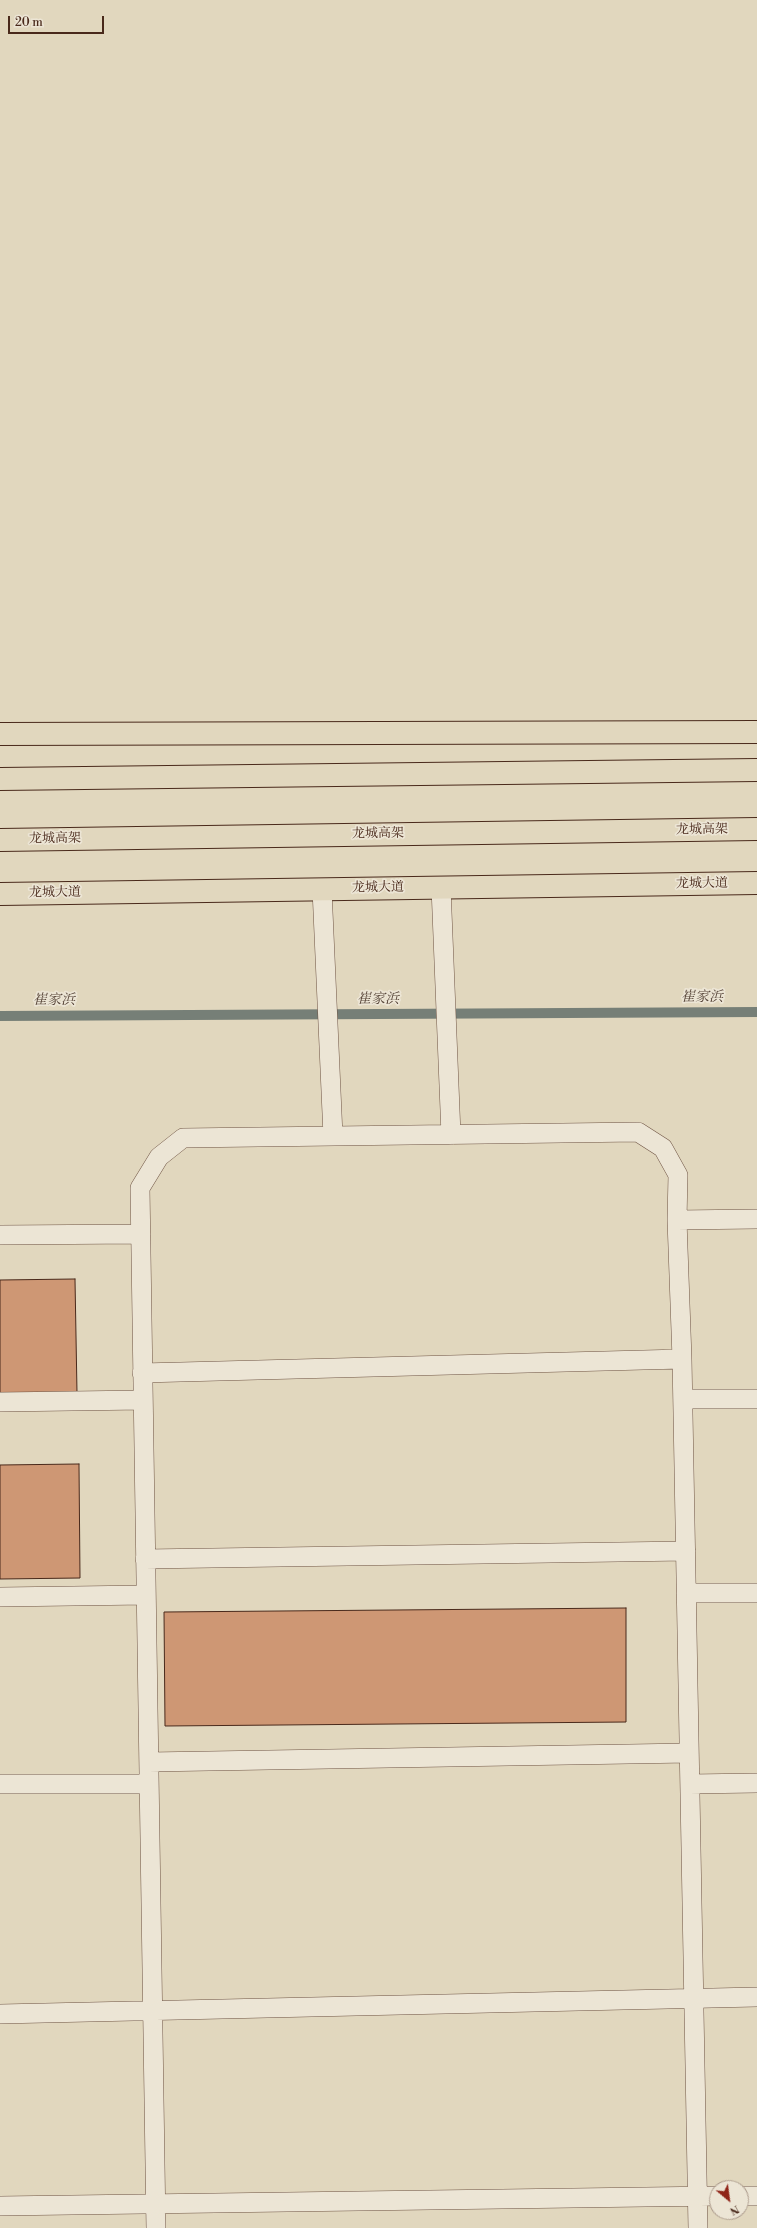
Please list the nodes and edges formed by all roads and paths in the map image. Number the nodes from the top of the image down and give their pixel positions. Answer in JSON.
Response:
{"nodes":[{"id":1,"x":757,"y":732,"type":"edge"},
{"id":2,"x":0,"y":734,"type":"edge"},
{"id":3,"x":757,"y":770,"type":"edge"},
{"id":4,"x":0,"y":774,"type":"edge"},
{"id":5,"x":58,"y":778,"type":"junction"},
{"id":6,"x":0,"y":779,"type":"edge"},
{"id":7,"x":757,"y":829,"type":"edge"},
{"id":8,"x":0,"y":840,"type":"edge"},
{"id":9,"x":757,"y":883,"type":"edge"},
{"id":10,"x":442,"y":887,"type":"junction"},
{"id":11,"x":322,"y":889,"type":"junction"},
{"id":12,"x":0,"y":894,"type":"edge"},
{"id":13,"x":451,"y":1135,"type":"junction"},
{"id":14,"x":333,"y":1136,"type":"junction"},
{"id":15,"x":757,"y":1219,"type":"edge"},
{"id":16,"x":677,"y":1220,"type":"junction"},
{"id":17,"x":141,"y":1234,"type":"junction"},
{"id":18,"x":0,"y":1235,"type":"edge"},
{"id":19,"x":682,"y":1359,"type":"junction"},
{"id":20,"x":142,"y":1373,"type":"junction"},
{"id":21,"x":682,"y":1399,"type":"junction"},
{"id":22,"x":757,"y":1399,"type":"edge"},
{"id":23,"x":143,"y":1400,"type":"junction"},
{"id":24,"x":0,"y":1402,"type":"edge"},
{"id":25,"x":686,"y":1551,"type":"junction"},
{"id":26,"x":146,"y":1559,"type":"junction"},
{"id":27,"x":686,"y":1592,"type":"junction"},
{"id":28,"x":757,"y":1593,"type":"edge"},
{"id":29,"x":146,"y":1595,"type":"junction"},
{"id":30,"x":0,"y":1597,"type":"edge"},
{"id":31,"x":689,"y":1754,"type":"junction"},
{"id":32,"x":149,"y":1762,"type":"junction"},
{"id":33,"x":757,"y":1783,"type":"edge"},
{"id":34,"x":0,"y":1784,"type":"edge"},
{"id":35,"x":149,"y":1784,"type":"junction"},
{"id":36,"x":690,"y":1784,"type":"junction"},
{"id":37,"x":757,"y":1997,"type":"edge"},
{"id":38,"x":694,"y":1998,"type":"junction"},
{"id":39,"x":153,"y":2010,"type":"junction"},
{"id":40,"x":0,"y":2014,"type":"edge"},
{"id":41,"x":697,"y":2196,"type":"junction"},
{"id":42,"x":709,"y":2196,"type":"edge"},
{"id":43,"x":156,"y":2204,"type":"junction"},
{"id":44,"x":0,"y":2206,"type":"edge"},
{"id":45,"x":156,"y":2228,"type":"edge"},
{"id":46,"x":698,"y":2228,"type":"edge"}],
"edges":[{"from":1,"to":2,"type":"main road"},
{"from":3,"to":5,"type":"main road"},
{"from":4,"to":5,"type":"main road"},
{"from":5,"to":6,"type":"main road"},
{"from":7,"to":8,"type":"main road","name":"龙城高架"},
{"from":9,"to":10,"type":"main road","name":"龙城大道"},
{"from":10,"to":11,"type":"main road","name":"龙城大道"},
{"from":10,"to":13,"type":"lane"},
{"from":11,"to":12,"type":"main road","name":"龙城大道"},
{"from":11,"to":14,"type":"lane"},
{"from":13,"to":14,"type":"lane"},
{"from":13,"to":16,"type":"lane"},
{"from":14,"to":17,"type":"lane"},
{"from":15,"to":16,"type":"lane"},
{"from":16,"to":19,"type":"lane"},
{"from":17,"to":18,"type":"lane"},
{"from":17,"to":20,"type":"lane"},
{"from":19,"to":20,"type":"lane"},
{"from":19,"to":21,"type":"lane"},
{"from":20,"to":23,"type":"lane"},
{"from":21,"to":22,"type":"lane"},
{"from":21,"to":25,"type":"lane"},
{"from":23,"to":24,"type":"lane"},
{"from":23,"to":26,"type":"lane"},
{"from":25,"to":26,"type":"lane"},
{"from":25,"to":27,"type":"lane"},
{"from":26,"to":29,"type":"lane"},
{"from":27,"to":28,"type":"lane"},
{"from":27,"to":31,"type":"lane"},
{"from":29,"to":30,"type":"lane"},
{"from":29,"to":32,"type":"lane"},
{"from":31,"to":32,"type":"lane"},
{"from":31,"to":36,"type":"lane"},
{"from":32,"to":35,"type":"lane"},
{"from":33,"to":36,"type":"lane"},
{"from":34,"to":35,"type":"lane"},
{"from":35,"to":39,"type":"lane"},
{"from":36,"to":38,"type":"lane"},
{"from":37,"to":38,"type":"lane"},
{"from":38,"to":39,"type":"lane"},
{"from":38,"to":41,"type":"lane"},
{"from":39,"to":40,"type":"lane"},
{"from":39,"to":43,"type":"lane"},
{"from":41,"to":42,"type":"lane"},
{"from":41,"to":43,"type":"lane"},
{"from":41,"to":46,"type":"lane"},
{"from":43,"to":44,"type":"lane"},
{"from":43,"to":45,"type":"lane"}]}
